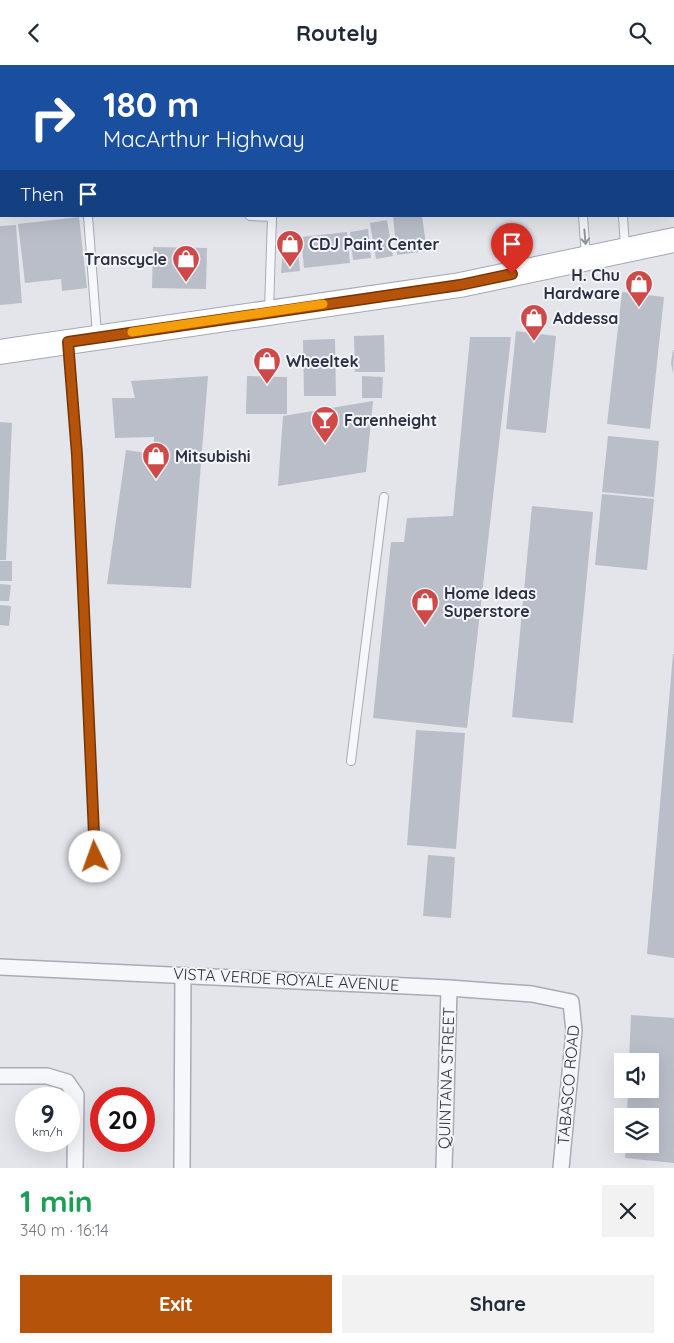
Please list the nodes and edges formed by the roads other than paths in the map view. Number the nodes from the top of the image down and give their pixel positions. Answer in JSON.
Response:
{"nodes":[{"id":1,"x":88,"y":217,"type":"edge"},
{"id":2,"x":272,"y":217,"type":"edge"},
{"id":3,"x":583,"y":217,"type":"edge"},
{"id":4,"x":623,"y":217,"type":"edge"},
{"id":5,"x":674,"y":240,"type":"edge"},
{"id":6,"x":626,"y":250,"type":"junction"},
{"id":7,"x":586,"y":258,"type":"junction"},
{"id":8,"x":269,"y":312,"type":"junction"},
{"id":9,"x":98,"y":337,"type":"junction"},
{"id":10,"x":68,"y":342,"type":"junction"},
{"id":11,"x":0,"y":352,"type":"edge"},
{"id":12,"x":384,"y":497,"type":"dead end"},
{"id":13,"x":351,"y":761,"type":"dead end"},
{"id":14,"x":95,"y":857,"type":"dead end"},
{"id":15,"x":0,"y":967,"type":"edge"},
{"id":16,"x":183,"y":975,"type":"junction"},
{"id":17,"x":449,"y":987,"type":"junction"},
{"id":18,"x":571,"y":1002,"type":"joint"},
{"id":19,"x":0,"y":1076,"type":"edge"},
{"id":20,"x":75,"y":1168,"type":"edge"},
{"id":21,"x":182,"y":1168,"type":"edge"},
{"id":22,"x":444,"y":1168,"type":"edge"},
{"id":23,"x":561,"y":1168,"type":"edge"}],
"edges":[{"from":1,"to":9,"type":"lane"},
{"from":2,"to":8,"type":"lane"},
{"from":3,"to":7,"type":"lane","one_way":true},
{"from":4,"to":6,"type":"lane"},
{"from":5,"to":6,"type":"main road"},
{"from":6,"to":7,"type":"main road"},
{"from":7,"to":8,"type":"main road"},
{"from":8,"to":9,"type":"main road"},
{"from":9,"to":10,"type":"main road"},
{"from":10,"to":11,"type":"main road"},
{"from":10,"to":14,"type":"lane"},
{"from":12,"to":13,"type":"lane"},
{"from":15,"to":16,"type":"street","name":"VISTA VERDE ROYALE AVENUE"},
{"from":16,"to":17,"type":"street","name":"VISTA VERDE ROYALE AVENUE"},
{"from":16,"to":21,"type":"street"},
{"from":17,"to":18,"type":"street","name":"VISTA VERDE ROYALE AVENUE"},
{"from":17,"to":22,"type":"street","name":"QUINTANA STREET"},
{"from":18,"to":23,"type":"street","name":"TABASCO ROAD"},
{"from":19,"to":20,"type":"street"}]}
